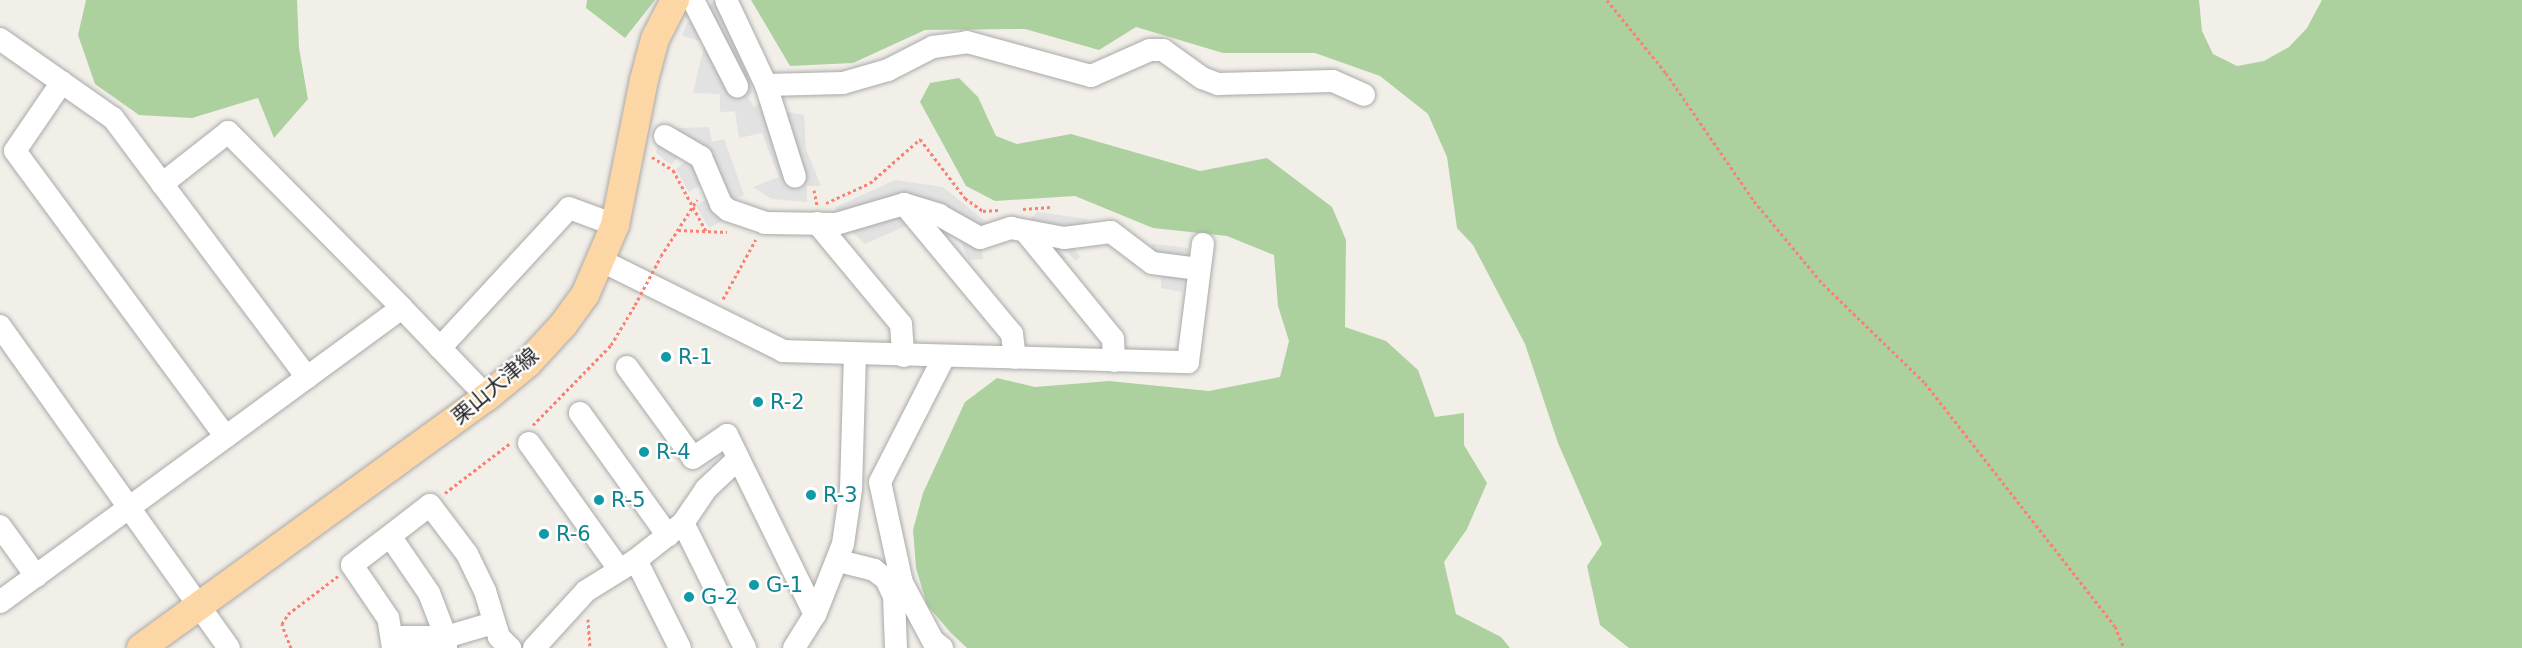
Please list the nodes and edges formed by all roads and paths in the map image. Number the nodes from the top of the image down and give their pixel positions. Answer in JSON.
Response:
{"nodes":[{"id":1,"x":675,"y":0,"type":"edge"},
{"id":2,"x":693,"y":0,"type":"edge"},
{"id":3,"x":726,"y":0,"type":"edge"},
{"id":4,"x":1607,"y":0,"type":"edge"},
{"id":5,"x":0,"y":39,"type":"edge"},
{"id":6,"x":62,"y":82,"type":"junction"},
{"id":7,"x":766,"y":85,"type":"junction"},
{"id":8,"x":737,"y":86,"type":"dead end"},
{"id":9,"x":1364,"y":95,"type":"dead end"},
{"id":10,"x":665,"y":136,"type":"dead end"},
{"id":11,"x":651,"y":156,"type":"dead end"},
{"id":12,"x":795,"y":177,"type":"dead end"},
{"id":13,"x":710,"y":179,"type":"junction"},
{"id":14,"x":162,"y":184,"type":"junction"},
{"id":15,"x":814,"y":190,"type":"dead end"},
{"id":16,"x":904,"y":204,"type":"junction"},
{"id":17,"x":693,"y":207,"type":"junction"},
{"id":18,"x":818,"y":215,"type":"junction"},
{"id":19,"x":615,"y":225,"type":"junction"},
{"id":20,"x":706,"y":231,"type":"dead end"},
{"id":21,"x":1025,"y":231,"type":"junction"},
{"id":22,"x":1203,"y":244,"type":"dead end"},
{"id":23,"x":602,"y":261,"type":"junction"},
{"id":24,"x":1200,"y":269,"type":"junction"},
{"id":25,"x":402,"y":308,"type":"junction"},
{"id":26,"x":0,"y":326,"type":"edge"},
{"id":27,"x":440,"y":348,"type":"junction"},
{"id":28,"x":855,"y":355,"type":"junction"},
{"id":29,"x":903,"y":356,"type":"junction"},
{"id":30,"x":944,"y":357,"type":"junction"},
{"id":31,"x":1015,"y":358,"type":"junction"},
{"id":32,"x":1114,"y":361,"type":"junction"},
{"id":33,"x":627,"y":367,"type":"dead end"},
{"id":34,"x":307,"y":378,"type":"junction"},
{"id":35,"x":487,"y":397,"type":"junction"},
{"id":36,"x":580,"y":413,"type":"dead end"},
{"id":37,"x":226,"y":437,"type":"junction"},
{"id":38,"x":524,"y":437,"type":"junction"},
{"id":39,"x":738,"y":459,"type":"junction"},
{"id":40,"x":430,"y":505,"type":"junction"},
{"id":41,"x":130,"y":507,"type":"junction"},
{"id":42,"x":0,"y":526,"type":"edge"},
{"id":43,"x":675,"y":530,"type":"junction"},
{"id":44,"x":390,"y":536,"type":"junction"},
{"id":45,"x":839,"y":561,"type":"junction"},
{"id":46,"x":627,"y":564,"type":"junction"},
{"id":47,"x":352,"y":565,"type":"junction"},
{"id":48,"x":36,"y":576,"type":"junction"},
{"id":49,"x":0,"y":602,"type":"edge"},
{"id":50,"x":199,"y":605,"type":"junction"},
{"id":51,"x":815,"y":615,"type":"junction"},
{"id":52,"x":493,"y":623,"type":"junction"},
{"id":53,"x":394,"y":642,"type":"edge"},
{"id":54,"x":446,"y":643,"type":"edge"},
{"id":55,"x":141,"y":648,"type":"edge"},
{"id":56,"x":229,"y":648,"type":"edge"},
{"id":57,"x":291,"y":648,"type":"edge"},
{"id":58,"x":510,"y":648,"type":"edge"},
{"id":59,"x":534,"y":648,"type":"edge"},
{"id":60,"x":680,"y":648,"type":"edge"},
{"id":61,"x":745,"y":648,"type":"edge"},
{"id":62,"x":794,"y":648,"type":"edge"},
{"id":63,"x":896,"y":648,"type":"edge"},
{"id":64,"x":942,"y":648,"type":"edge"},
{"id":65,"x":2124,"y":648,"type":"edge"}],
"edges":[{"from":1,"to":19,"type":"main road","name":"栗山大津線"},
{"from":2,"to":8,"type":"street"},
{"from":3,"to":7,"type":"street"},
{"from":4,"to":65,"type":"path"},
{"from":5,"to":6,"type":"street"},
{"from":6,"to":14,"type":"street"},
{"from":6,"to":37,"type":"street"},
{"from":7,"to":9,"type":"street"},
{"from":7,"to":12,"type":"street"},
{"from":10,"to":13,"type":"street"},
{"from":11,"to":17,"type":"path"},
{"from":13,"to":17,"type":"path"},
{"from":13,"to":18,"type":"street"},
{"from":14,"to":25,"type":"street"},
{"from":14,"to":34,"type":"street"},
{"from":15,"to":18,"type":"path"},
{"from":16,"to":18,"type":"street"},
{"from":16,"to":21,"type":"street"},
{"from":16,"to":31,"type":"street"},
{"from":17,"to":20,"type":"path"},
{"from":17,"to":38,"type":"path","bridge":true},
{"from":18,"to":29,"type":"street"},
{"from":19,"to":23,"type":"main road","name":"栗山大津線"},
{"from":19,"to":27,"type":"street"},
{"from":21,"to":24,"type":"street"},
{"from":21,"to":32,"type":"street"},
{"from":22,"to":24,"type":"street"},
{"from":23,"to":28,"type":"street"},
{"from":23,"to":35,"type":"main road","name":"栗山大津線"},
{"from":24,"to":32,"type":"street"},
{"from":25,"to":27,"type":"street"},
{"from":25,"to":34,"type":"street"},
{"from":26,"to":41,"type":"street"},
{"from":27,"to":35,"type":"street"},
{"from":28,"to":29,"type":"street"},
{"from":28,"to":45,"type":"street"},
{"from":29,"to":30,"type":"street"},
{"from":30,"to":31,"type":"street"},
{"from":30,"to":64,"type":"street"},
{"from":31,"to":32,"type":"street"},
{"from":33,"to":39,"type":"street"},
{"from":34,"to":37,"type":"street"},
{"from":35,"to":50,"type":"main road","name":"栗山大津線"},
{"from":36,"to":43,"type":"street"},
{"from":37,"to":41,"type":"street"},
{"from":38,"to":40,"type":"path"},
{"from":38,"to":46,"type":"street"},
{"from":39,"to":43,"type":"street"},
{"from":39,"to":51,"type":"street"},
{"from":40,"to":44,"type":"street"},
{"from":40,"to":52,"type":"street"},
{"from":41,"to":48,"type":"street"},
{"from":41,"to":50,"type":"street"},
{"from":42,"to":48,"type":"street"},
{"from":43,"to":46,"type":"street"},
{"from":43,"to":61,"type":"street"},
{"from":44,"to":47,"type":"street"},
{"from":44,"to":54,"type":"street"},
{"from":45,"to":51,"type":"street"},
{"from":45,"to":63,"type":"street"},
{"from":46,"to":59,"type":"street"},
{"from":46,"to":60,"type":"street"},
{"from":47,"to":53,"type":"street"},
{"from":47,"to":57,"type":"path"},
{"from":48,"to":49,"type":"street"},
{"from":50,"to":55,"type":"main road","name":"栗山大津線"},
{"from":50,"to":56,"type":"street"},
{"from":51,"to":62,"type":"street"},
{"from":52,"to":54,"type":"street"},
{"from":52,"to":58,"type":"street"},
{"from":53,"to":54,"type":"street"}]}
